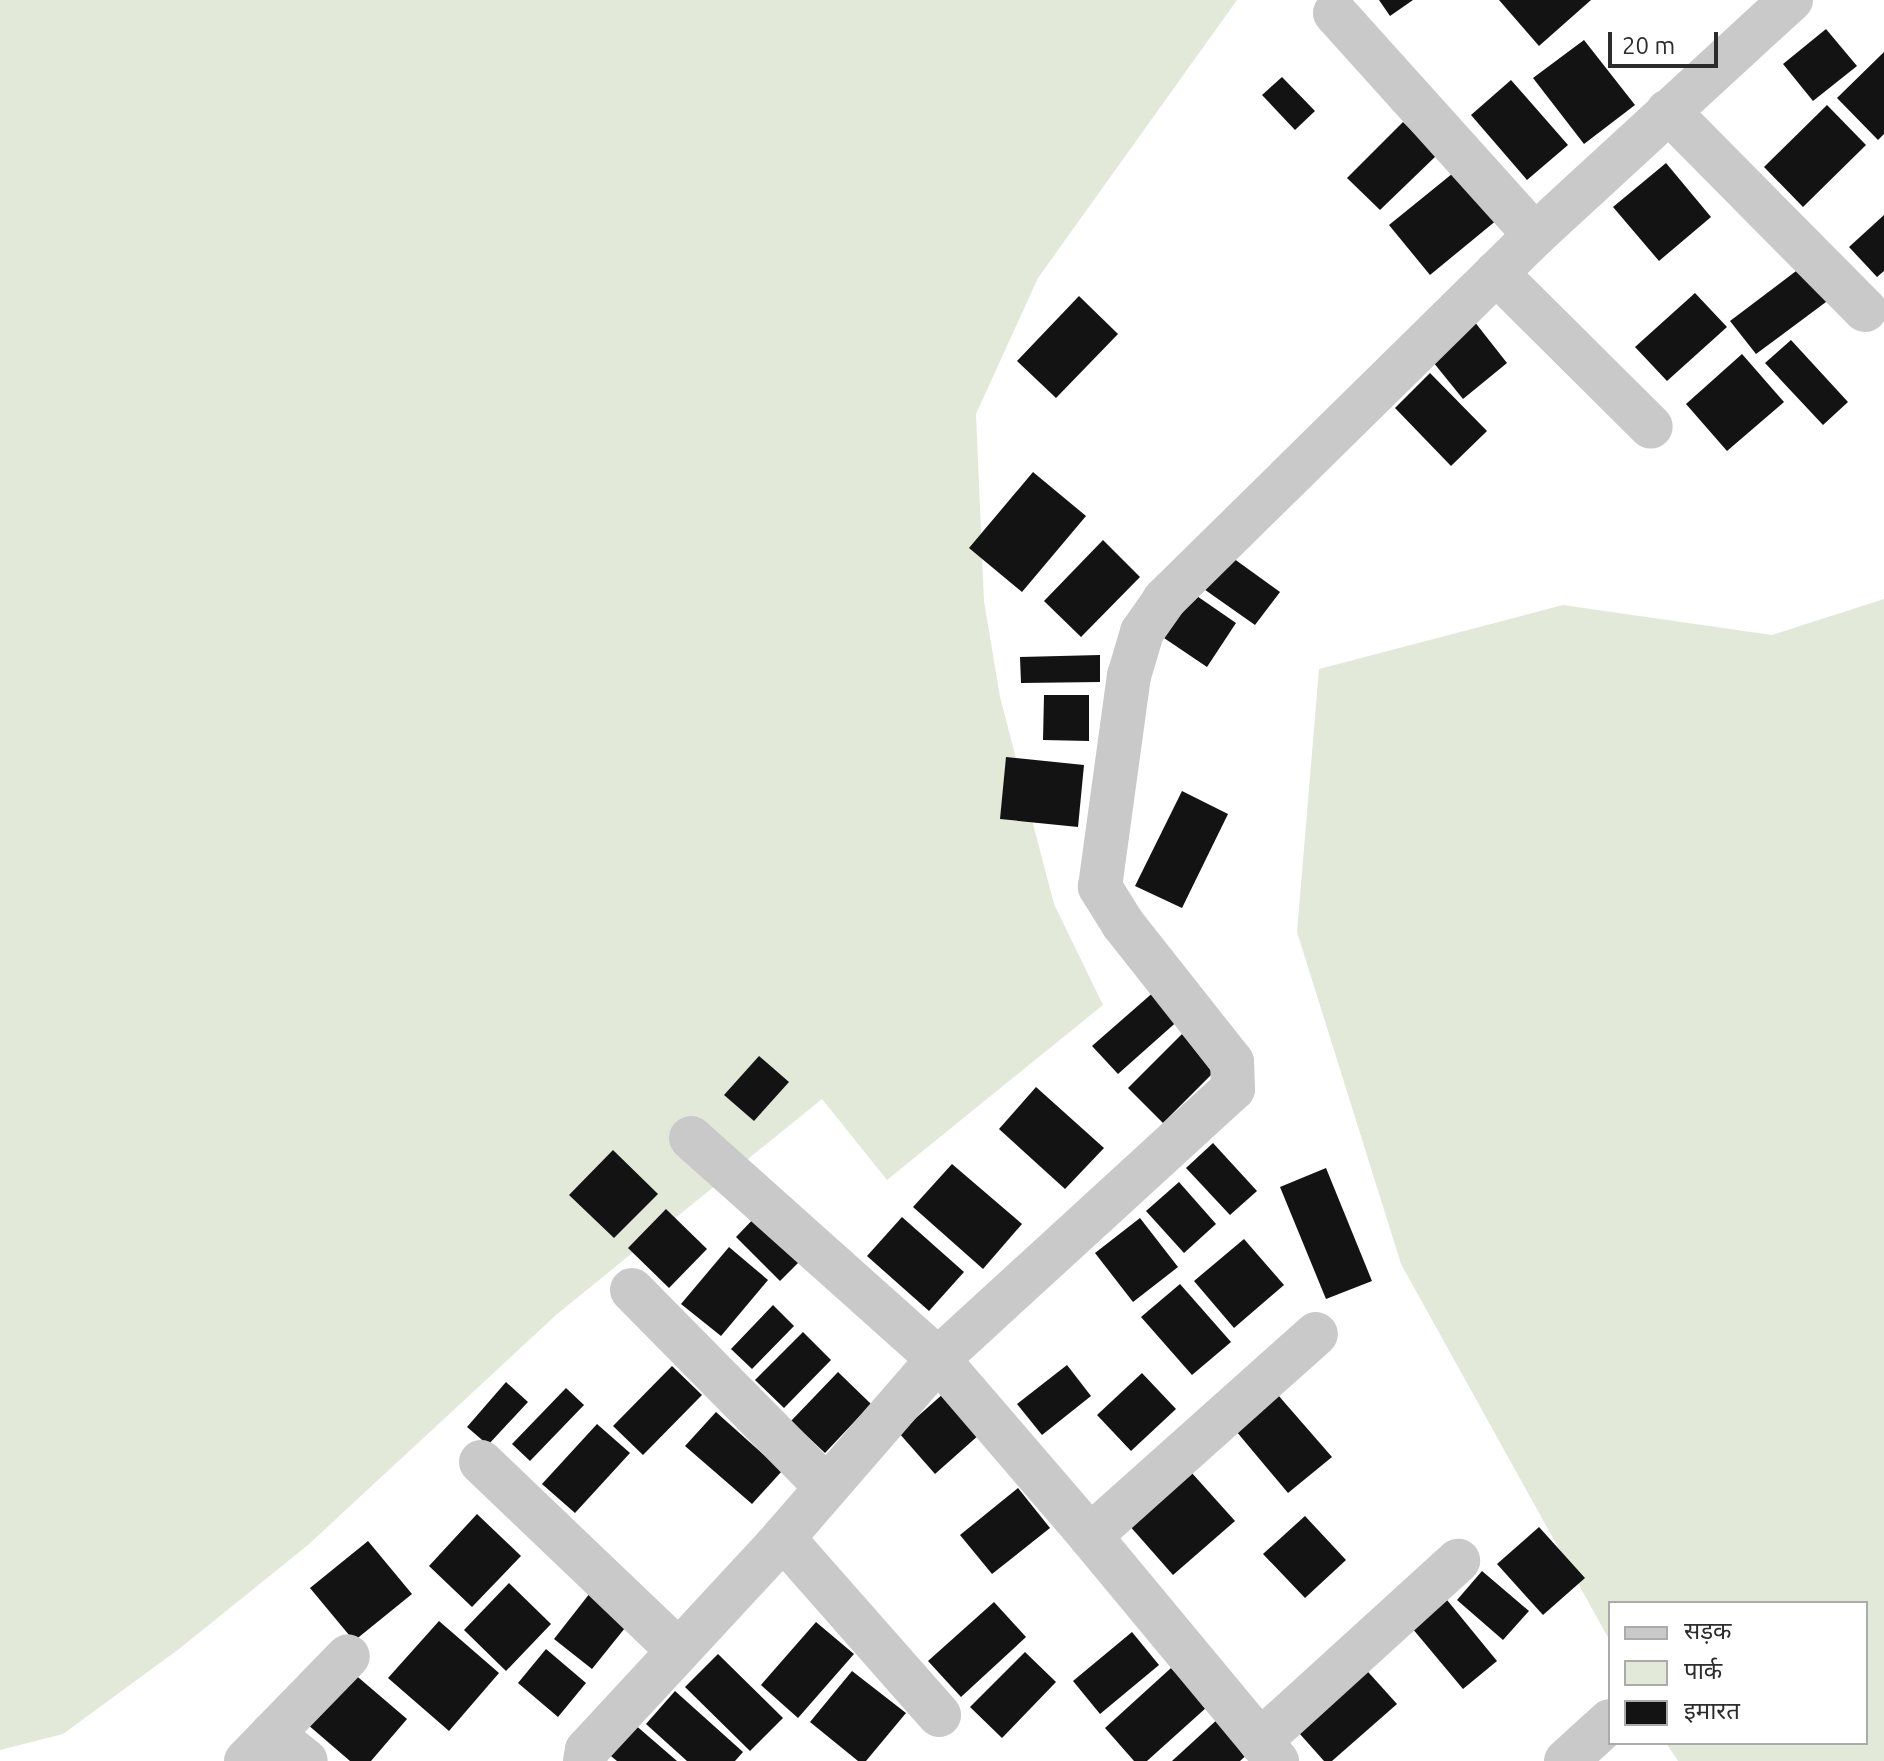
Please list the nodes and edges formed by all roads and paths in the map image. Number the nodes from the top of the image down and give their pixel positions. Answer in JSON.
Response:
{"nodes":[{"id":1,"x":1791,"y":0,"type":"edge"},
{"id":2,"x":1335,"y":13,"type":"dead end"},
{"id":3,"x":1668,"y":111,"type":"junction"},
{"id":4,"x":1535,"y":235,"type":"junction"},
{"id":5,"x":1496,"y":273,"type":"junction"},
{"id":6,"x":1865,"y":310,"type":"dead end"},
{"id":7,"x":1651,"y":427,"type":"dead end"},
{"id":8,"x":691,"y":1138,"type":"dead end"},
{"id":9,"x":632,"y":1290,"type":"dead end"},
{"id":10,"x":1316,"y":1334,"type":"dead end"},
{"id":11,"x":938,"y":1359,"type":"junction"},
{"id":12,"x":481,"y":1462,"type":"dead end"},
{"id":13,"x":825,"y":1486,"type":"junction"},
{"id":14,"x":1090,"y":1536,"type":"junction"},
{"id":15,"x":783,"y":1538,"type":"junction"},
{"id":16,"x":1458,"y":1561,"type":"dead end"},
{"id":17,"x":677,"y":1649,"type":"junction"},
{"id":18,"x":348,"y":1656,"type":"dead end"},
{"id":19,"x":939,"y":1715,"type":"dead end"},
{"id":20,"x":1608,"y":1723,"type":"edge"},
{"id":21,"x":259,"y":1748,"type":"edge"},
{"id":22,"x":1268,"y":1751,"type":"edge"},
{"id":23,"x":306,"y":1761,"type":"edge"},
{"id":24,"x":585,"y":1761,"type":"edge"},
{"id":25,"x":1566,"y":1761,"type":"edge"}],
"edges":[{"from":1,"to":3,"type":"street"},
{"from":2,"to":4,"type":"street"},
{"from":3,"to":4,"type":"street"},
{"from":3,"to":6,"type":"street"},
{"from":4,"to":5,"type":"street"},
{"from":5,"to":7,"type":"street"},
{"from":5,"to":11,"type":"street"},
{"from":8,"to":11,"type":"street"},
{"from":9,"to":13,"type":"street"},
{"from":10,"to":14,"type":"street"},
{"from":11,"to":13,"type":"street"},
{"from":11,"to":14,"type":"street"},
{"from":12,"to":17,"type":"street"},
{"from":13,"to":15,"type":"street"},
{"from":14,"to":22,"type":"street"},
{"from":15,"to":17,"type":"street"},
{"from":15,"to":19,"type":"street"},
{"from":16,"to":22,"type":"street"},
{"from":17,"to":24,"type":"street"},
{"from":18,"to":21,"type":"street"},
{"from":20,"to":25,"type":"street"},
{"from":21,"to":23,"type":"street"}]}
